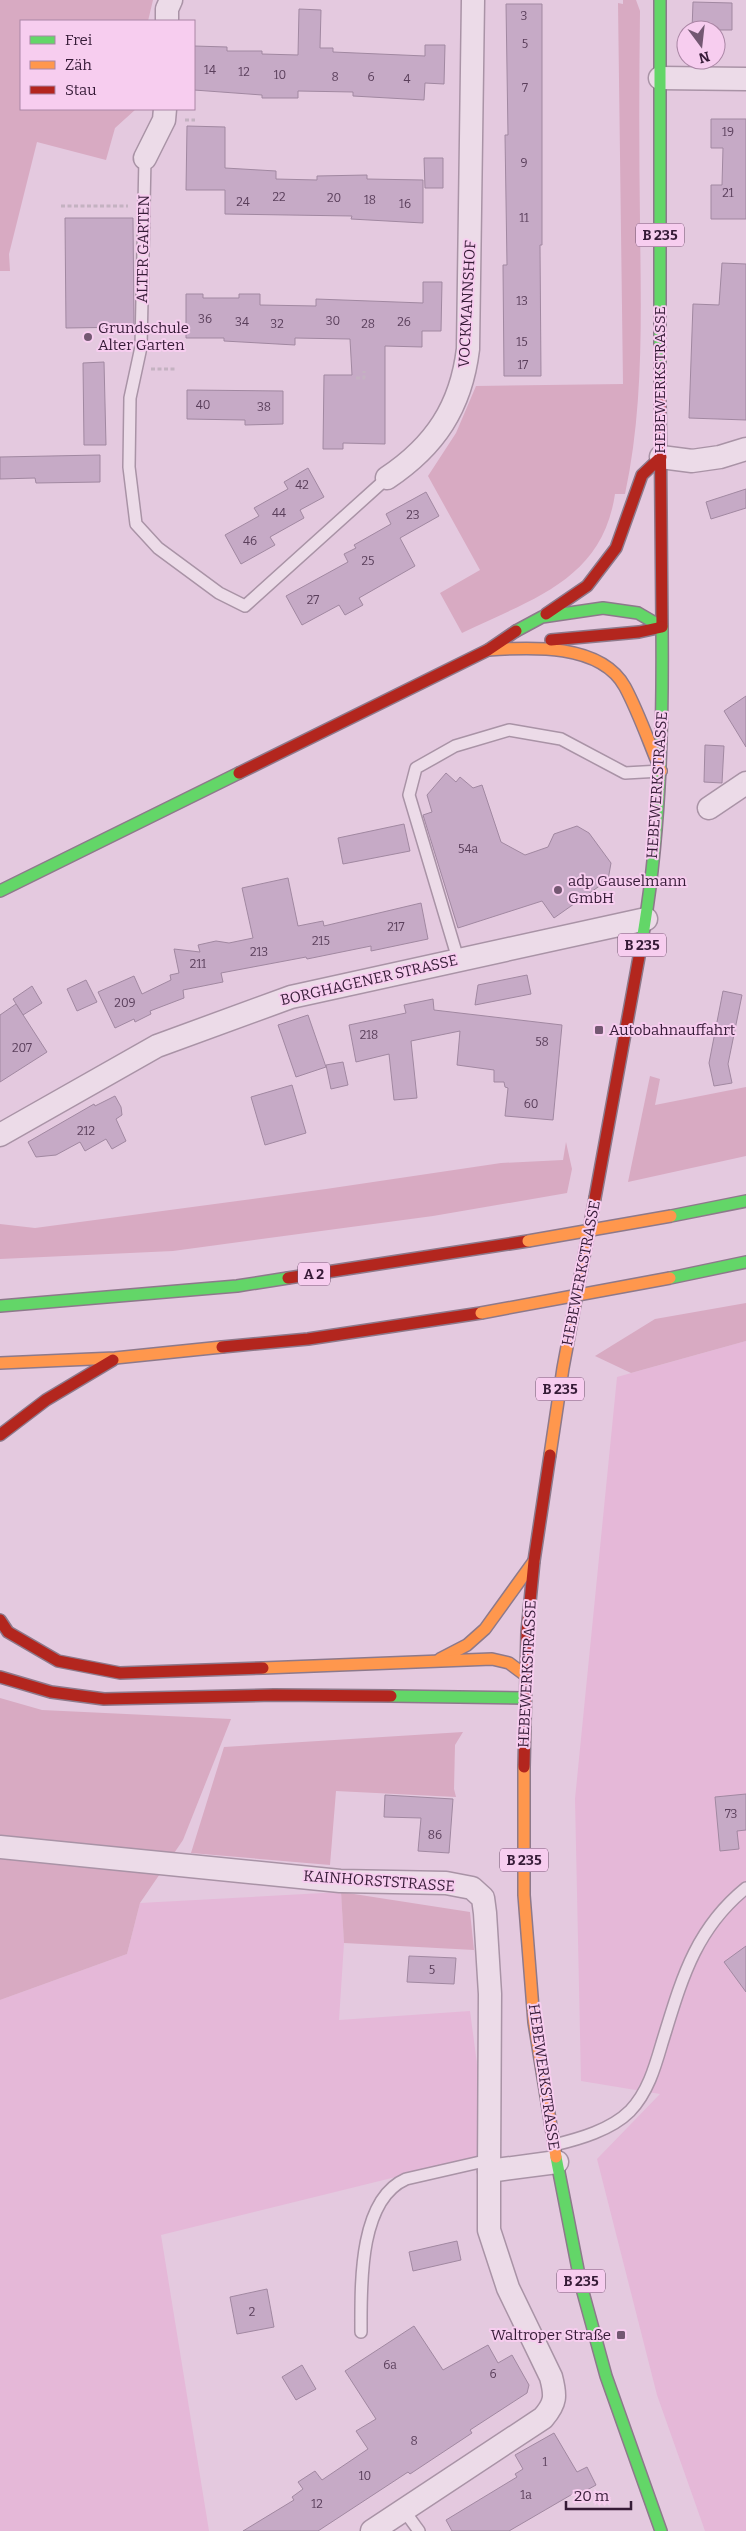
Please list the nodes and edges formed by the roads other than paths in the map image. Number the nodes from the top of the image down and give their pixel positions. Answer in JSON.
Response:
{"nodes":[{"id":1,"x":171,"y":0,"type":"edge"},
{"id":2,"x":474,"y":0,"type":"edge"},
{"id":3,"x":660,"y":0,"type":"edge"},
{"id":4,"x":167,"y":20,"type":"edge"},
{"id":5,"x":660,"y":78,"type":"junction"},
{"id":6,"x":746,"y":79,"type":"edge"},
{"id":7,"x":165,"y":110,"type":"edge"},
{"id":8,"x":145,"y":158,"type":"joint"},
{"id":9,"x":746,"y":449,"type":"edge"},
{"id":10,"x":660,"y":456,"type":"junction"},
{"id":11,"x":387,"y":478,"type":"joint"},
{"id":12,"x":244,"y":606,"type":"joint"},
{"id":13,"x":542,"y":617,"type":"junction"},
{"id":14,"x":662,"y":627,"type":"junction"},
{"id":15,"x":513,"y":648,"type":"junction"},
{"id":16,"x":488,"y":650,"type":"junction"},
{"id":17,"x":661,"y":771,"type":"junction"},
{"id":18,"x":746,"y":784,"type":"edge"},
{"id":19,"x":709,"y":808,"type":"dead end"},
{"id":20,"x":0,"y":891,"type":"edge"},
{"id":21,"x":646,"y":919,"type":"junction"},
{"id":22,"x":458,"y":959,"type":"junction"},
{"id":23,"x":0,"y":1135,"type":"edge"},
{"id":24,"x":746,"y":1201,"type":"edge"},
{"id":25,"x":746,"y":1262,"type":"edge"},
{"id":26,"x":30,"y":1292,"type":"dead end"},
{"id":27,"x":99,"y":1299,"type":"junction"},
{"id":28,"x":0,"y":1306,"type":"edge"},
{"id":29,"x":115,"y":1358,"type":"junction"},
{"id":30,"x":0,"y":1364,"type":"edge"},
{"id":31,"x":0,"y":1435,"type":"edge"},
{"id":32,"x":534,"y":1561,"type":"junction"},
{"id":33,"x":0,"y":1620,"type":"edge"},
{"id":34,"x":439,"y":1660,"type":"junction"},
{"id":35,"x":525,"y":1675,"type":"junction"},
{"id":36,"x":0,"y":1677,"type":"edge"},
{"id":37,"x":524,"y":1698,"type":"junction"},
{"id":38,"x":0,"y":1847,"type":"edge"},
{"id":39,"x":746,"y":1888,"type":"edge"},
{"id":40,"x":555,"y":2154,"type":"junction"},
{"id":41,"x":489,"y":2165,"type":"junction"},
{"id":42,"x":360,"y":2332,"type":"dead end"},
{"id":43,"x":403,"y":2509,"type":"junction"},
{"id":44,"x":372,"y":2531,"type":"edge"},
{"id":45,"x":419,"y":2531,"type":"edge"},
{"id":46,"x":661,"y":2531,"type":"edge"}],
"edges":[{"from":1,"to":4,"type":"street"},
{"from":2,"to":11,"type":"street","name":"VOCKMANNSHOF"},
{"from":3,"to":5,"type":"main road","name":"HEBEWERKSTRASSE","number":"B 235"},
{"from":5,"to":6,"type":"street"},
{"from":5,"to":10,"type":"main road","name":"HEBEWERKSTRASSE","number":"B 235"},
{"from":7,"to":8,"type":"street","name":"ALTER GARTEN"},
{"from":8,"to":12,"type":"lane","name":"ALTER GARTEN"},
{"from":9,"to":10,"type":"street"},
{"from":10,"to":13,"type":"main road"},
{"from":10,"to":14,"type":"main road","name":"HEBEWERKSTRASSE","number":"B 235"},
{"from":11,"to":12,"type":"lane","name":"VOCKMANNSHOF"},
{"from":13,"to":14,"type":"main road"},
{"from":13,"to":16,"type":"main road"},
{"from":14,"to":15,"type":"main road"},
{"from":14,"to":17,"type":"main road","name":"HEBEWERKSTRASSE","number":"B 235"},
{"from":15,"to":16,"type":"main road"},
{"from":15,"to":17,"type":"main road"},
{"from":16,"to":20,"type":"main road"},
{"from":17,"to":21,"type":"main road","name":"HEBEWERKSTRASSE","number":"B 235"},
{"from":17,"to":22,"type":"lane"},
{"from":18,"to":19,"type":"street"},
{"from":21,"to":22,"type":"street","name":"BORGHAGENER STRASSE"},
{"from":21,"to":32,"type":"main road","name":"HEBEWERKSTRASSE","number":"B 235"},
{"from":22,"to":23,"type":"street","name":"BORGHAGENER STRASSE"},
{"from":24,"to":27,"type":"main road","number":"A 2","bridge":true},
{"from":25,"to":29,"type":"main road","bridge":true},
{"from":26,"to":27,"type":"main road"},
{"from":27,"to":28,"type":"main road","number":"A 2"},
{"from":29,"to":30,"type":"main road"},
{"from":29,"to":31,"type":"main road"},
{"from":32,"to":34,"type":"main road"},
{"from":32,"to":35,"type":"main road","name":"HEBEWERKSTRASSE","number":"B 235"},
{"from":33,"to":34,"type":"main road"},
{"from":34,"to":35,"type":"main road"},
{"from":35,"to":37,"type":"main road","name":"HEBEWERKSTRASSE","number":"B 235"},
{"from":36,"to":37,"type":"main road"},
{"from":37,"to":40,"type":"main road","name":"HEBEWERKSTRASSE","number":"B 235"},
{"from":38,"to":41,"type":"street","name":"KAINHORSTSTRASSE"},
{"from":39,"to":40,"type":"lane"},
{"from":40,"to":41,"type":"street"},
{"from":40,"to":46,"type":"main road","name":"HEBEWERKSTRASSE","number":"B 235"},
{"from":41,"to":42,"type":"lane"},
{"from":41,"to":43,"type":"street"},
{"from":43,"to":44,"type":"street"},
{"from":43,"to":45,"type":"lane"}]}
